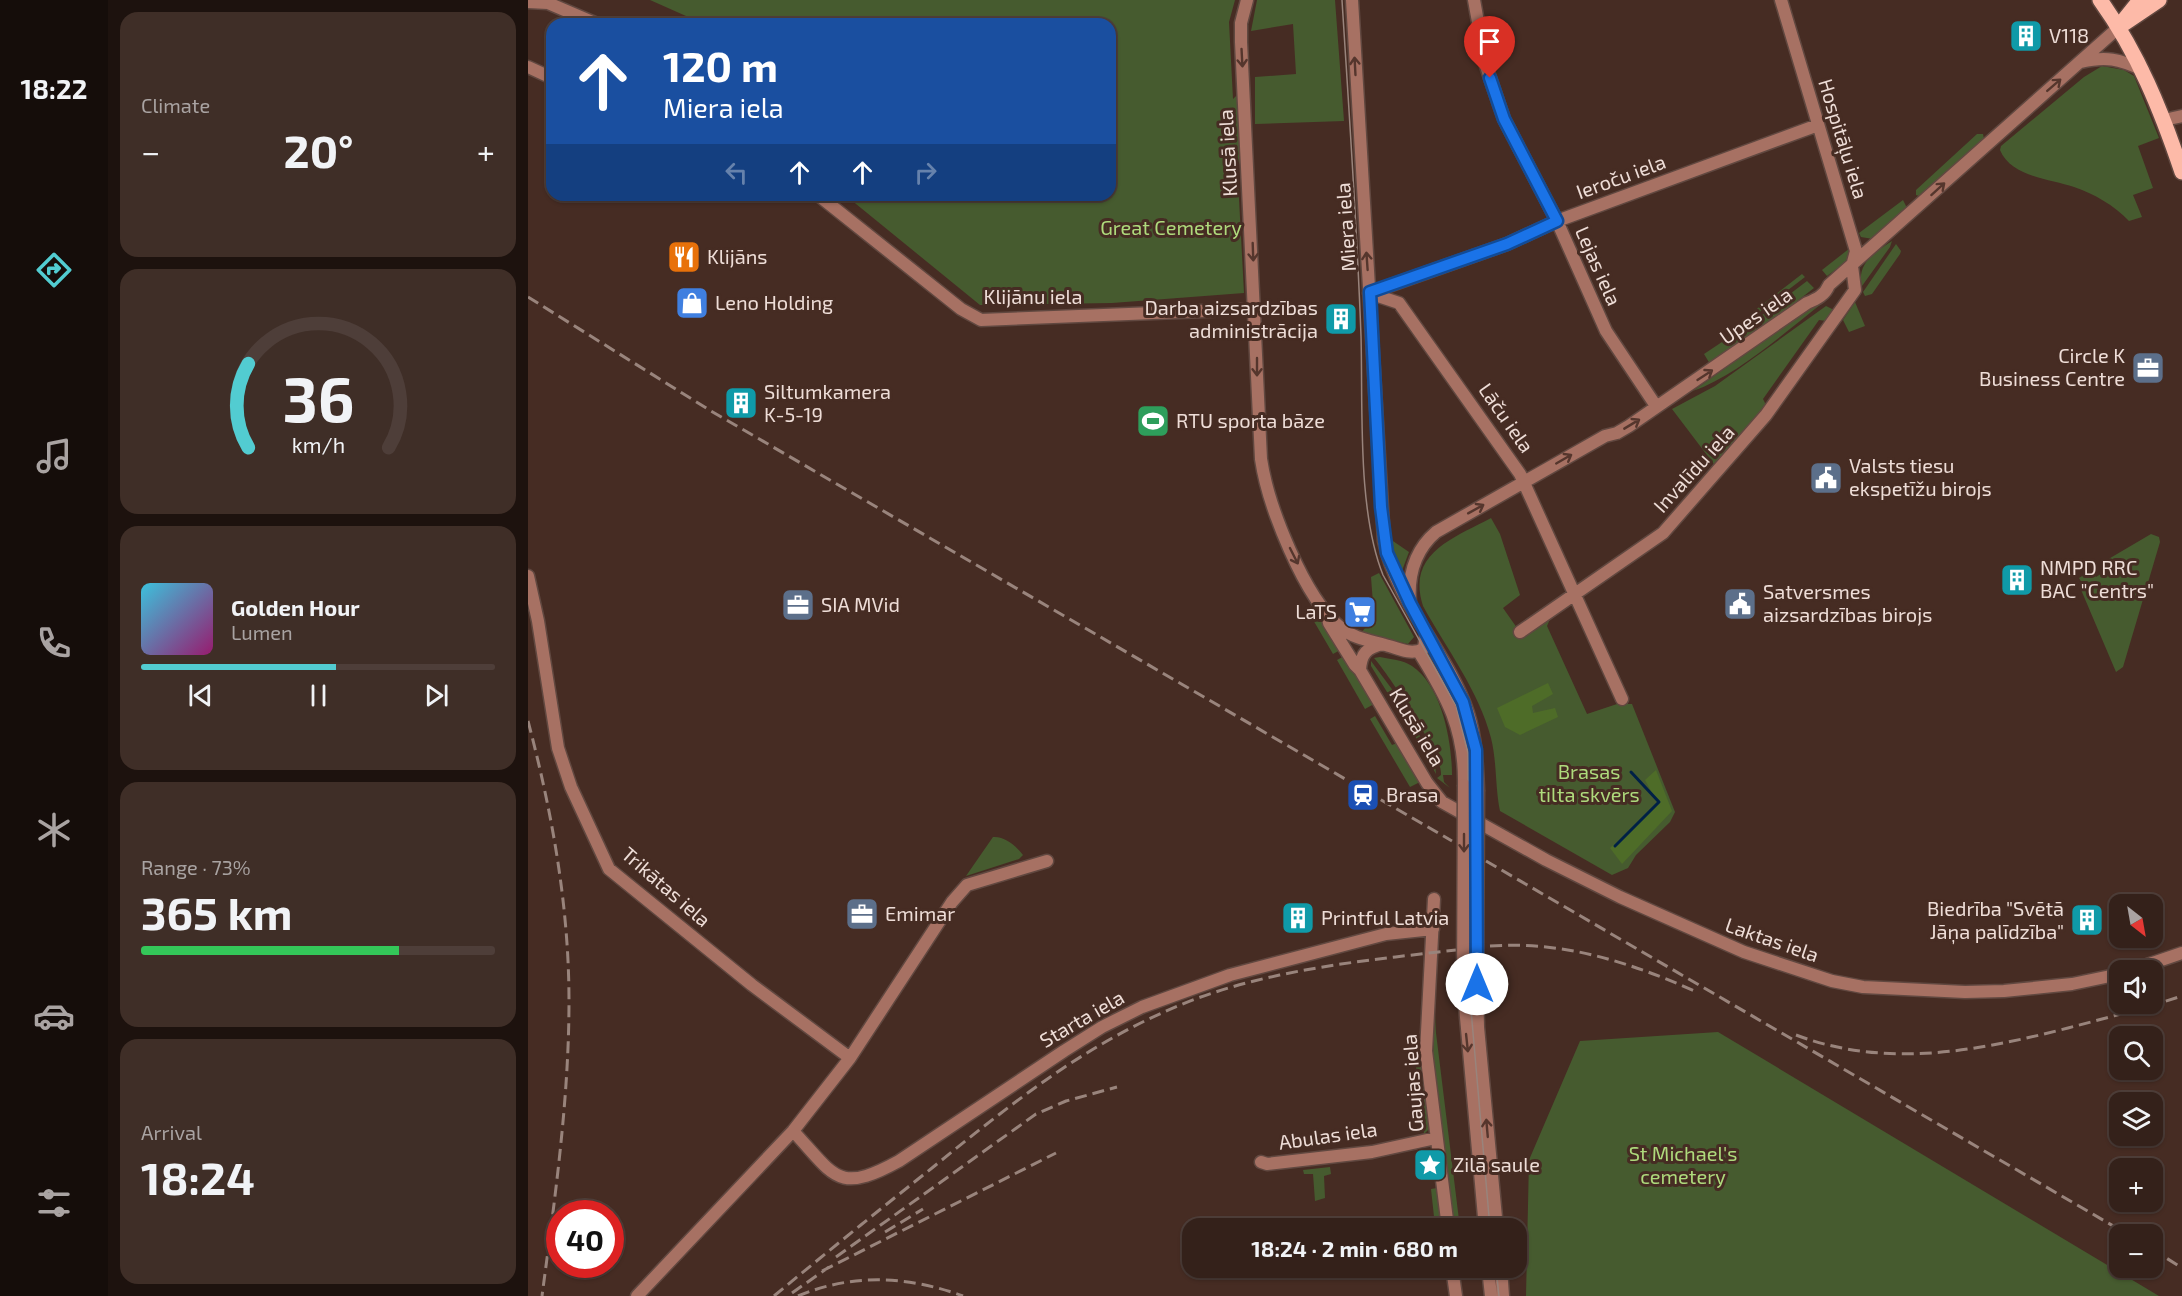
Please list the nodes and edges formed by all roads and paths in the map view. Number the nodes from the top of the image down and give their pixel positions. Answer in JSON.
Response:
{"nodes":[{"id":1,"x":1247,"y":0,"type":"edge"},
{"id":2,"x":1352,"y":0,"type":"edge"},
{"id":3,"x":1474,"y":0,"type":"edge"},
{"id":4,"x":1781,"y":0,"type":"edge"},
{"id":5,"x":2100,"y":0,"type":"edge"},
{"id":6,"x":2140,"y":0,"type":"edge"},
{"id":7,"x":2159,"y":0,"type":"edge"},
{"id":8,"x":528,"y":2,"type":"edge"},
{"id":9,"x":583,"y":18,"type":"edge"},
{"id":10,"x":2119,"y":27,"type":"junction"},
{"id":11,"x":2080,"y":62,"type":"junction"},
{"id":12,"x":528,"y":67,"type":"edge"},
{"id":13,"x":2143,"y":70,"type":"junction"},
{"id":14,"x":546,"y":75,"type":"edge"},
{"id":15,"x":2182,"y":116,"type":"edge"},
{"id":16,"x":2164,"y":120,"type":"junction"},
{"id":17,"x":1818,"y":125,"type":"junction"},
{"id":18,"x":2182,"y":172,"type":"edge"},
{"id":19,"x":826,"y":201,"type":"edge"},
{"id":20,"x":1557,"y":221,"type":"junction"},
{"id":21,"x":1852,"y":266,"type":"junction"},
{"id":22,"x":1855,"y":290,"type":"joint"},
{"id":23,"x":1370,"y":292,"type":"junction"},
{"id":24,"x":1254,"y":309,"type":"junction"},
{"id":25,"x":1656,"y":406,"type":"junction"},
{"id":26,"x":1524,"y":482,"type":"junction"},
{"id":27,"x":528,"y":576,"type":"edge"},
{"id":28,"x":1575,"y":595,"type":"junction"},
{"id":29,"x":1410,"y":603,"type":"junction"},
{"id":30,"x":1327,"y":614,"type":"junction"},
{"id":31,"x":1520,"y":632,"type":"dead end"},
{"id":32,"x":1426,"y":634,"type":"junction"},
{"id":33,"x":1382,"y":644,"type":"junction"},
{"id":34,"x":1419,"y":651,"type":"junction"},
{"id":35,"x":1360,"y":670,"type":"junction"},
{"id":36,"x":1622,"y":699,"type":"dead end"},
{"id":37,"x":1442,"y":802,"type":"joint"},
{"id":38,"x":1047,"y":861,"type":"dead end"},
{"id":39,"x":1434,"y":899,"type":"dead end"},
{"id":40,"x":1433,"y":929,"type":"junction"},
{"id":41,"x":2182,"y":953,"type":"edge"},
{"id":42,"x":2161,"y":960,"type":"edge"},
{"id":43,"x":2109,"y":976,"type":"edge"},
{"id":44,"x":850,"y":1058,"type":"junction"},
{"id":45,"x":793,"y":1131,"type":"junction"},
{"id":46,"x":1436,"y":1138,"type":"junction"},
{"id":47,"x":1262,"y":1162,"type":"dead end"},
{"id":48,"x":1447,"y":1218,"type":"edge"},
{"id":49,"x":1484,"y":1218,"type":"edge"},
{"id":50,"x":1496,"y":1218,"type":"edge"},
{"id":51,"x":1453,"y":1278,"type":"edge"},
{"id":52,"x":1489,"y":1278,"type":"edge"},
{"id":53,"x":1502,"y":1278,"type":"edge"},
{"id":54,"x":637,"y":1296,"type":"edge"},
{"id":55,"x":1456,"y":1296,"type":"edge"},
{"id":56,"x":1491,"y":1296,"type":"edge"},
{"id":57,"x":1503,"y":1296,"type":"edge"}],
"edges":[{"from":1,"to":24,"type":"street","name":"Klusā iela","one_way":true},
{"from":23,"to":2,"type":"street","name":"Miera iela","one_way":true},
{"from":3,"to":20,"type":"street","name":"Lejas iela"},
{"from":4,"to":17,"type":"street","name":"Hospitāļu iela"},
{"from":5,"to":10,"type":"main road"},
{"from":6,"to":10,"type":"main road"},
{"from":7,"to":10,"type":"main road"},
{"from":8,"to":9,"type":"street"},
{"from":10,"to":11,"type":"street","name":"Upes iela"},
{"from":10,"to":13,"type":"main road"},
{"from":11,"to":13,"type":"street"},
{"from":21,"to":11,"type":"street","name":"Upes iela","one_way":true},
{"from":12,"to":14,"type":"street"},
{"from":13,"to":16,"type":"main road"},
{"from":15,"to":16,"type":"street"},
{"from":16,"to":18,"type":"main road"},
{"from":17,"to":20,"type":"street","name":"Ieroču iela"},
{"from":17,"to":21,"type":"street","name":"Hospitāļu iela"},
{"from":19,"to":24,"type":"street","name":"Klijānu iela"},
{"from":20,"to":23,"type":"street","name":"Ieroču iela"},
{"from":20,"to":25,"type":"street","name":"Lejas iela"},
{"from":21,"to":22,"type":"street","name":"Hospitāļu iela"},
{"from":25,"to":21,"type":"street","name":"Upes iela","one_way":true},
{"from":22,"to":28,"type":"street","name":"Invalīdu iela"},
{"from":23,"to":26,"type":"street","name":"Lāču iela"},
{"from":23,"to":29,"type":"street","name":"Miera iela"},
{"from":24,"to":30,"type":"street","name":"Klusā iela","one_way":true},
{"from":26,"to":25,"type":"street","name":"Upes iela","one_way":true},
{"from":26,"to":28,"type":"street","name":"Lāču iela"},
{"from":29,"to":26,"type":"street","name":"Upes iela","one_way":true},
{"from":27,"to":44,"type":"street","name":"Trikātas iela"},
{"from":28,"to":31,"type":"street","name":"Invalīdu iela"},
{"from":28,"to":36,"type":"street","name":"Lāču iela"},
{"from":29,"to":32,"type":"street","name":"Miera iela"},
{"from":30,"to":33,"type":"street","name":"Klusā iela"},
{"from":30,"to":35,"type":"street","name":"Klusā iela"},
{"from":32,"to":34,"type":"street"},
{"from":50,"to":32,"type":"street","name":"Miera iela","one_way":true,"bridge":true},
{"from":33,"to":34,"type":"street","name":"Klusā iela"},
{"from":33,"to":35,"type":"street"},
{"from":34,"to":49,"type":"street","one_way":true,"bridge":true},
{"from":35,"to":37,"type":"street","name":"Klusā iela"},
{"from":37,"to":43,"type":"street","name":"Laktas iela"},
{"from":38,"to":44,"type":"street"},
{"from":39,"to":40,"type":"street","name":"Gaujas iela"},
{"from":40,"to":45,"type":"street","name":"Starta iela"},
{"from":40,"to":46,"type":"street","name":"Gaujas iela"},
{"from":41,"to":42,"type":"street"},
{"from":44,"to":45,"type":"street"},
{"from":45,"to":54,"type":"street"},
{"from":46,"to":47,"type":"street","name":"Abulas iela"},
{"from":46,"to":48,"type":"street","name":"Gaujas iela"},
{"from":51,"to":55,"type":"street"},
{"from":52,"to":56,"type":"street"},
{"from":53,"to":57,"type":"street"}]}
